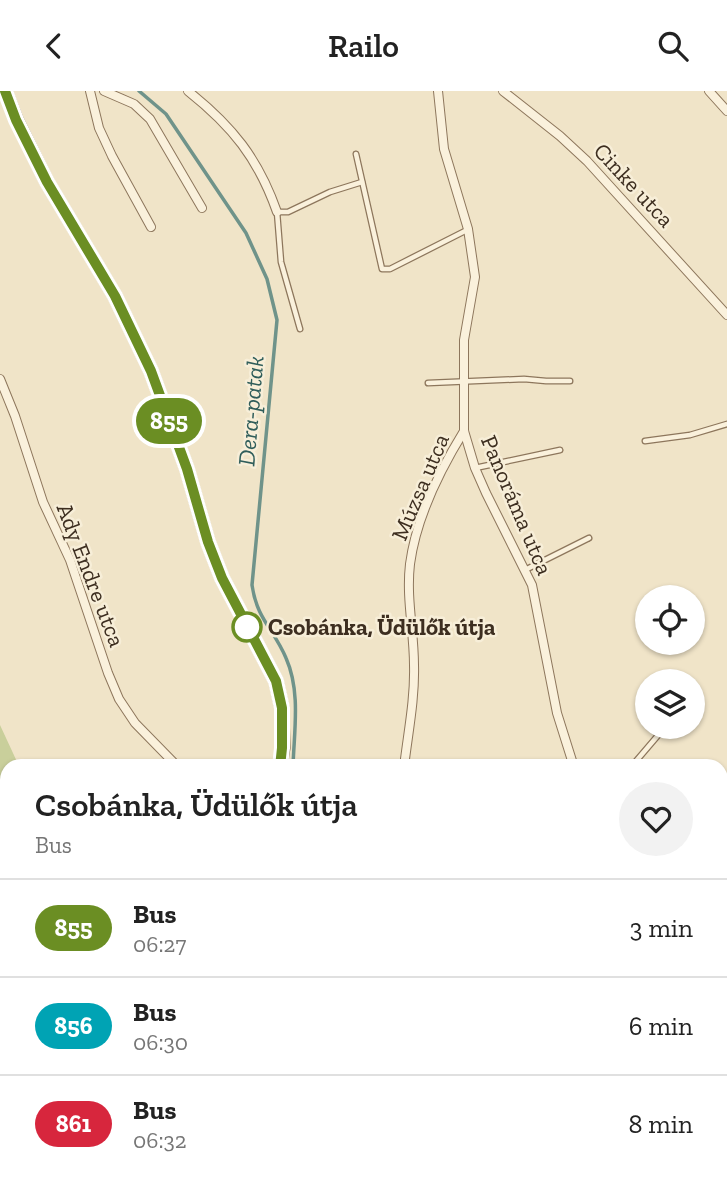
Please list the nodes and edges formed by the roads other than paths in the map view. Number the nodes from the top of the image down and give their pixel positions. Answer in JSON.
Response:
{"nodes":[{"id":1,"x":5,"y":91,"type":"edge"},
{"id":2,"x":90,"y":91,"type":"edge"},
{"id":3,"x":104,"y":91,"type":"edge"},
{"id":4,"x":188,"y":91,"type":"edge"},
{"id":5,"x":438,"y":91,"type":"edge"},
{"id":6,"x":503,"y":91,"type":"edge"},
{"id":7,"x":709,"y":91,"type":"edge"},
{"id":8,"x":727,"y":111,"type":"edge"},
{"id":9,"x":356,"y":154,"type":"dead end"},
{"id":10,"x":362,"y":182,"type":"junction"},
{"id":11,"x":202,"y":208,"type":"dead end"},
{"id":12,"x":277,"y":212,"type":"junction"},
{"id":13,"x":151,"y":227,"type":"dead end"},
{"id":14,"x":468,"y":229,"type":"junction"},
{"id":15,"x":727,"y":315,"type":"edge"},
{"id":16,"x":300,"y":329,"type":"dead end"},
{"id":17,"x":0,"y":379,"type":"edge"},
{"id":18,"x":464,"y":380,"type":"junction"},
{"id":19,"x":570,"y":381,"type":"dead end"},
{"id":20,"x":428,"y":383,"type":"dead end"},
{"id":21,"x":727,"y":424,"type":"edge"},
{"id":22,"x":464,"y":431,"type":"junction"},
{"id":23,"x":645,"y":441,"type":"dead end"},
{"id":24,"x":560,"y":450,"type":"dead end"},
{"id":25,"x":475,"y":468,"type":"junction"},
{"id":26,"x":589,"y":538,"type":"dead end"},
{"id":27,"x":525,"y":570,"type":"junction"},
{"id":28,"x":655,"y":739,"type":"edge"},
{"id":29,"x":170,"y":759,"type":"edge"},
{"id":30,"x":280,"y":759,"type":"edge"},
{"id":31,"x":405,"y":759,"type":"edge"},
{"id":32,"x":571,"y":759,"type":"edge"},
{"id":33,"x":638,"y":759,"type":"edge"}],
"edges":[{"from":1,"to":30,"type":"main road"},
{"from":2,"to":13,"type":"street"},
{"from":3,"to":11,"type":"street"},
{"from":4,"to":12,"type":"street"},
{"from":5,"to":14,"type":"street","name":"Panoráma utca"},
{"from":6,"to":15,"type":"street","name":"Cinke utca"},
{"from":7,"to":8,"type":"street"},
{"from":9,"to":10,"type":"lane"},
{"from":10,"to":12,"type":"lane"},
{"from":10,"to":14,"type":"lane"},
{"from":12,"to":16,"type":"lane"},
{"from":14,"to":18,"type":"street","name":"Panoráma utca"},
{"from":17,"to":29,"type":"street","name":"Ady Endre utca"},
{"from":18,"to":19,"type":"lane"},
{"from":18,"to":20,"type":"lane"},
{"from":18,"to":22,"type":"street","name":"Panoráma utca"},
{"from":21,"to":23,"type":"lane"},
{"from":22,"to":25,"type":"street","name":"Panoráma utca"},
{"from":22,"to":31,"type":"street","name":"Múzsa utca"},
{"from":24,"to":25,"type":"lane"},
{"from":25,"to":27,"type":"street","name":"Panoráma utca"},
{"from":26,"to":27,"type":"lane"},
{"from":27,"to":32,"type":"street","name":"Panoráma utca"},
{"from":28,"to":33,"type":"lane"}]}
